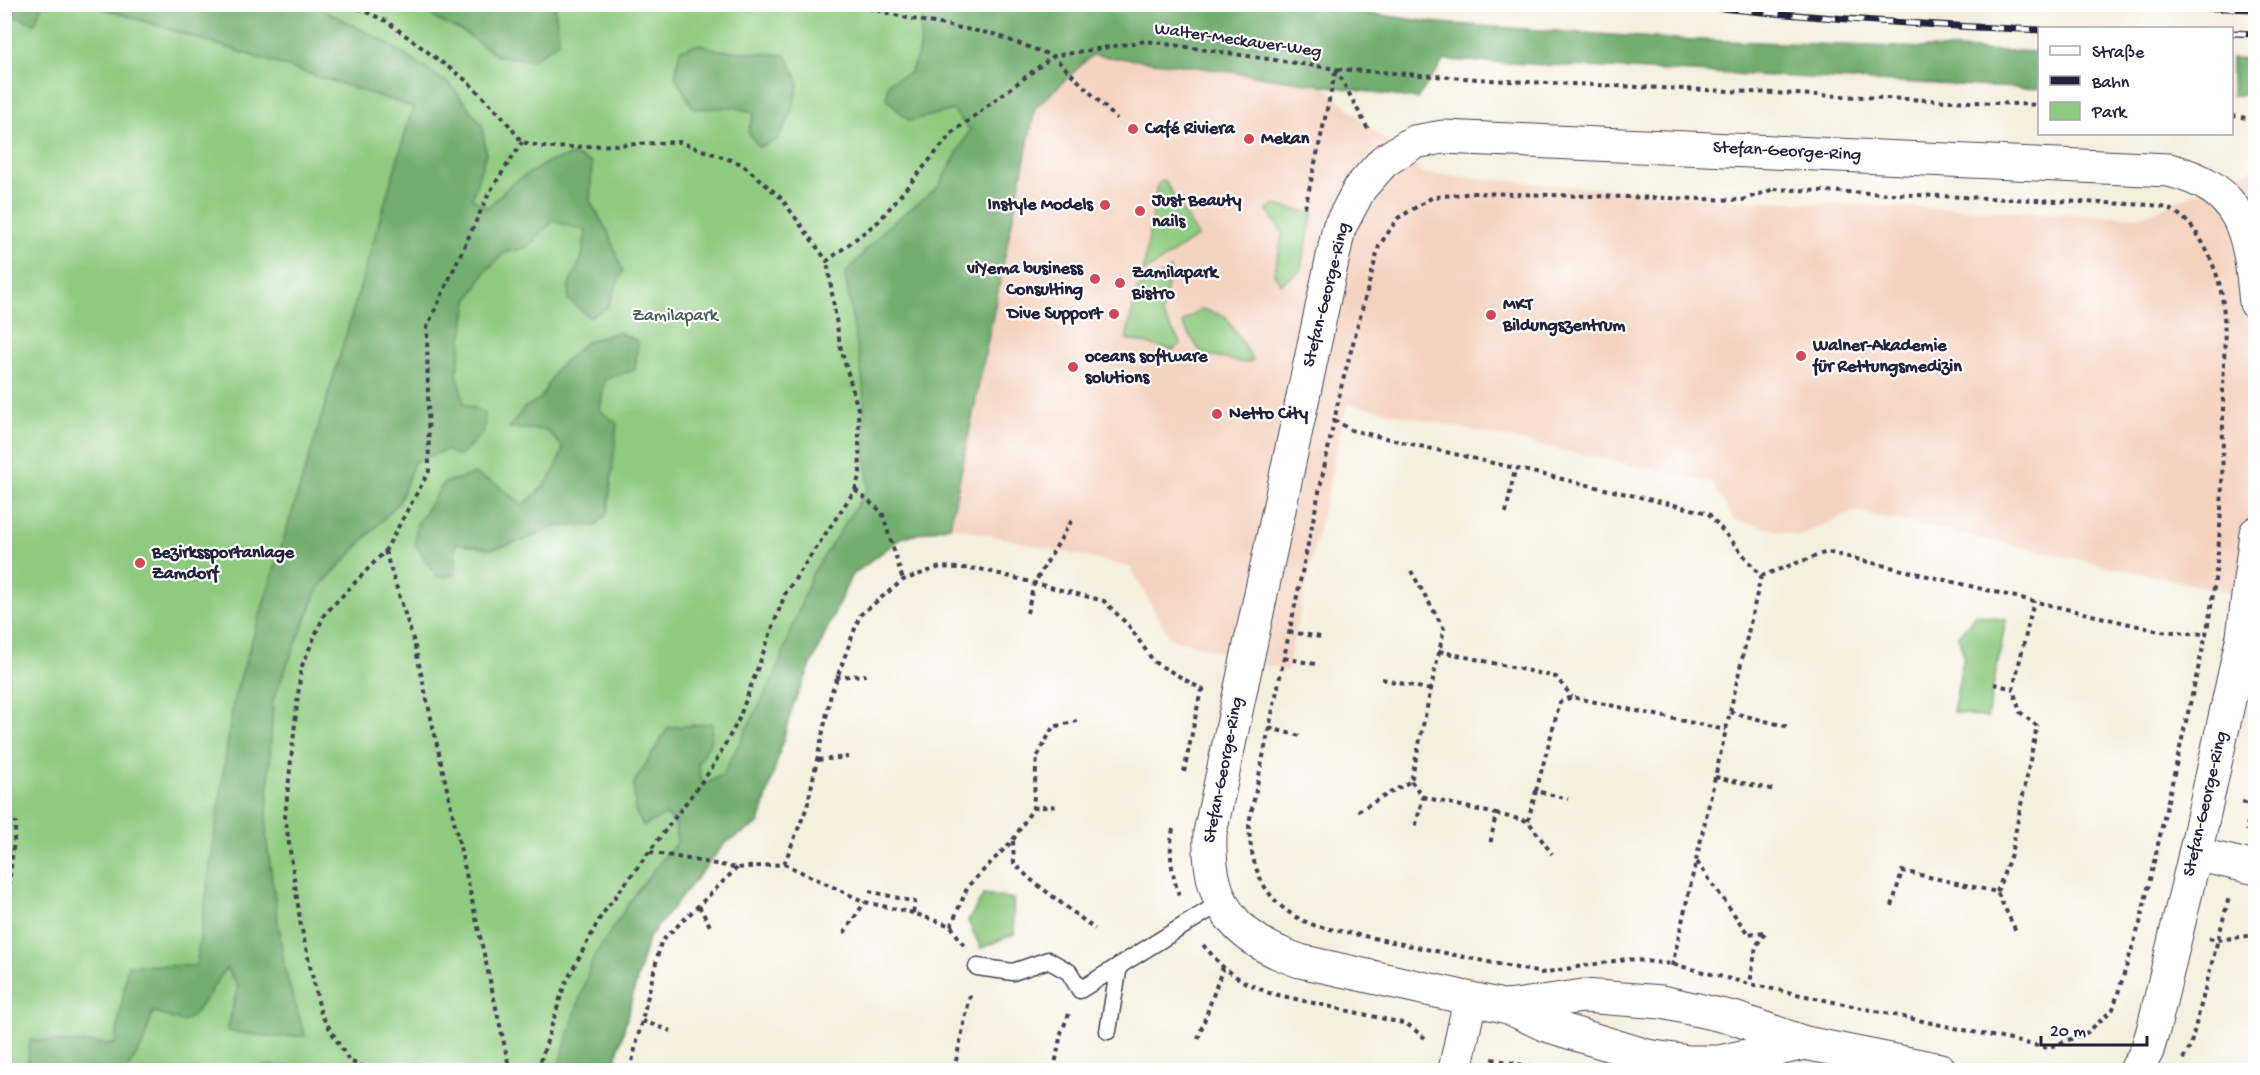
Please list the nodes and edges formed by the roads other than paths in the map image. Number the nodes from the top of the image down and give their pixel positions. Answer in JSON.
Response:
{"nodes":[{"id":1,"x":2256,"y":303,"type":"edge"},
{"id":2,"x":2256,"y":533,"type":"edge"},
{"id":3,"x":2195,"y":854,"type":"junction"},
{"id":4,"x":2256,"y":868,"type":"edge"},
{"id":5,"x":1220,"y":903,"type":"junction"},
{"id":6,"x":1119,"y":966,"type":"junction"},
{"id":7,"x":977,"y":967,"type":"road end"},
{"id":8,"x":1470,"y":1000,"type":"junction"},
{"id":9,"x":1508,"y":1007,"type":"junction"},
{"id":10,"x":1108,"y":1031,"type":"dead end"},
{"id":11,"x":1805,"y":1043,"type":"junction"},
{"id":12,"x":1455,"y":1071,"type":"edge"},
{"id":13,"x":1940,"y":1071,"type":"edge"},
{"id":14,"x":2136,"y":1071,"type":"edge"}],
"edges":[{"from":1,"to":5,"type":"street","name":"Stefan-George-Ring"},
{"from":2,"to":3,"type":"street","name":"Stefan-George-Ring"},
{"from":3,"to":4,"type":"street"},
{"from":3,"to":14,"type":"street","name":"Stefan-George-Ring"},
{"from":5,"to":6,"type":"lane"},
{"from":5,"to":8,"type":"street","name":"Stefan-George-Ring"},
{"from":6,"to":7,"type":"lane"},
{"from":6,"to":10,"type":"lane"},
{"from":8,"to":9,"type":"street","name":"Stefan-George-Ring"},
{"from":8,"to":12,"type":"street"},
{"from":9,"to":11,"type":"street","name":"Stefan-George-Ring"},
{"from":9,"to":11,"type":"street","name":"Stefan-George-Ring"},
{"from":11,"to":13,"type":"street","name":"Stefan-George-Ring"}]}
